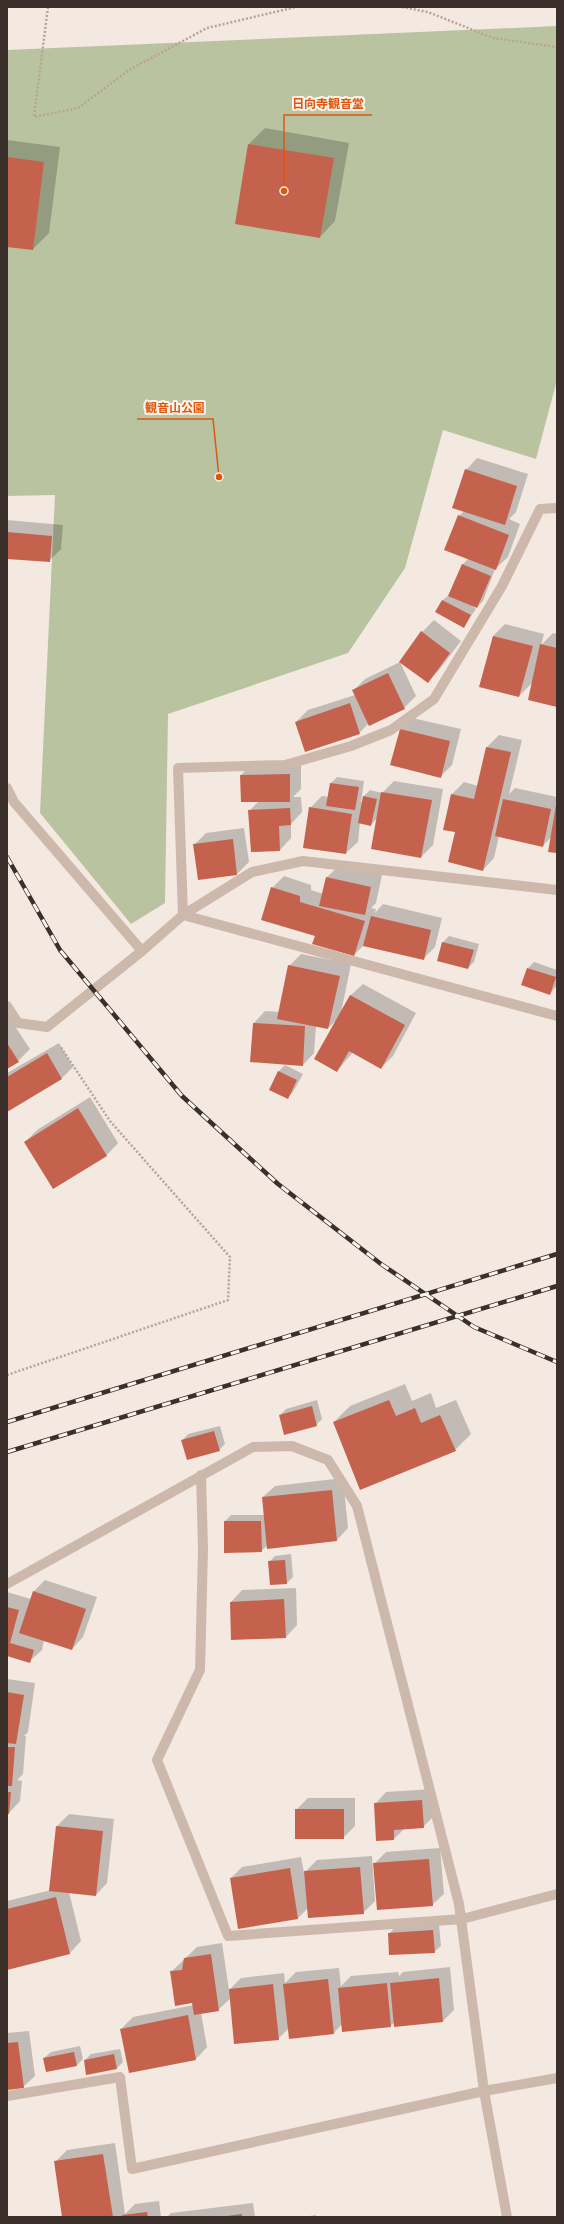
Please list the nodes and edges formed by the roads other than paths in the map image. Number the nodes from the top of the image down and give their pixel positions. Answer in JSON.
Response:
{"nodes":[{"id":1,"x":557,"y":508,"type":"edge"},
{"id":2,"x":7,"y":788,"type":"edge"},
{"id":3,"x":557,"y":890,"type":"edge"},
{"id":4,"x":183,"y":915,"type":"junction"},
{"id":5,"x":142,"y":951,"type":"junction"},
{"id":6,"x":7,"y":1006,"type":"edge"},
{"id":7,"x":557,"y":1016,"type":"edge"},
{"id":8,"x":201,"y":1476,"type":"junction"},
{"id":9,"x":7,"y":1584,"type":"edge"},
{"id":10,"x":557,"y":1894,"type":"edge"},
{"id":11,"x":462,"y":1919,"type":"junction"},
{"id":12,"x":557,"y":2078,"type":"edge"},
{"id":13,"x":484,"y":2091,"type":"junction"},
{"id":14,"x":7,"y":2096,"type":"edge"},
{"id":15,"x":507,"y":2217,"type":"edge"}],
"edges":[{"from":1,"to":4,"type":"street"},
{"from":2,"to":5,"type":"street"},
{"from":3,"to":4,"type":"street"},
{"from":4,"to":5,"type":"street"},
{"from":4,"to":7,"type":"street"},
{"from":5,"to":6,"type":"street"},
{"from":8,"to":9,"type":"street"},
{"from":8,"to":11,"type":"street"},
{"from":8,"to":11,"type":"street"},
{"from":10,"to":11,"type":"street"},
{"from":11,"to":13,"type":"street"},
{"from":12,"to":13,"type":"street"},
{"from":13,"to":14,"type":"street"},
{"from":13,"to":15,"type":"street"}]}
